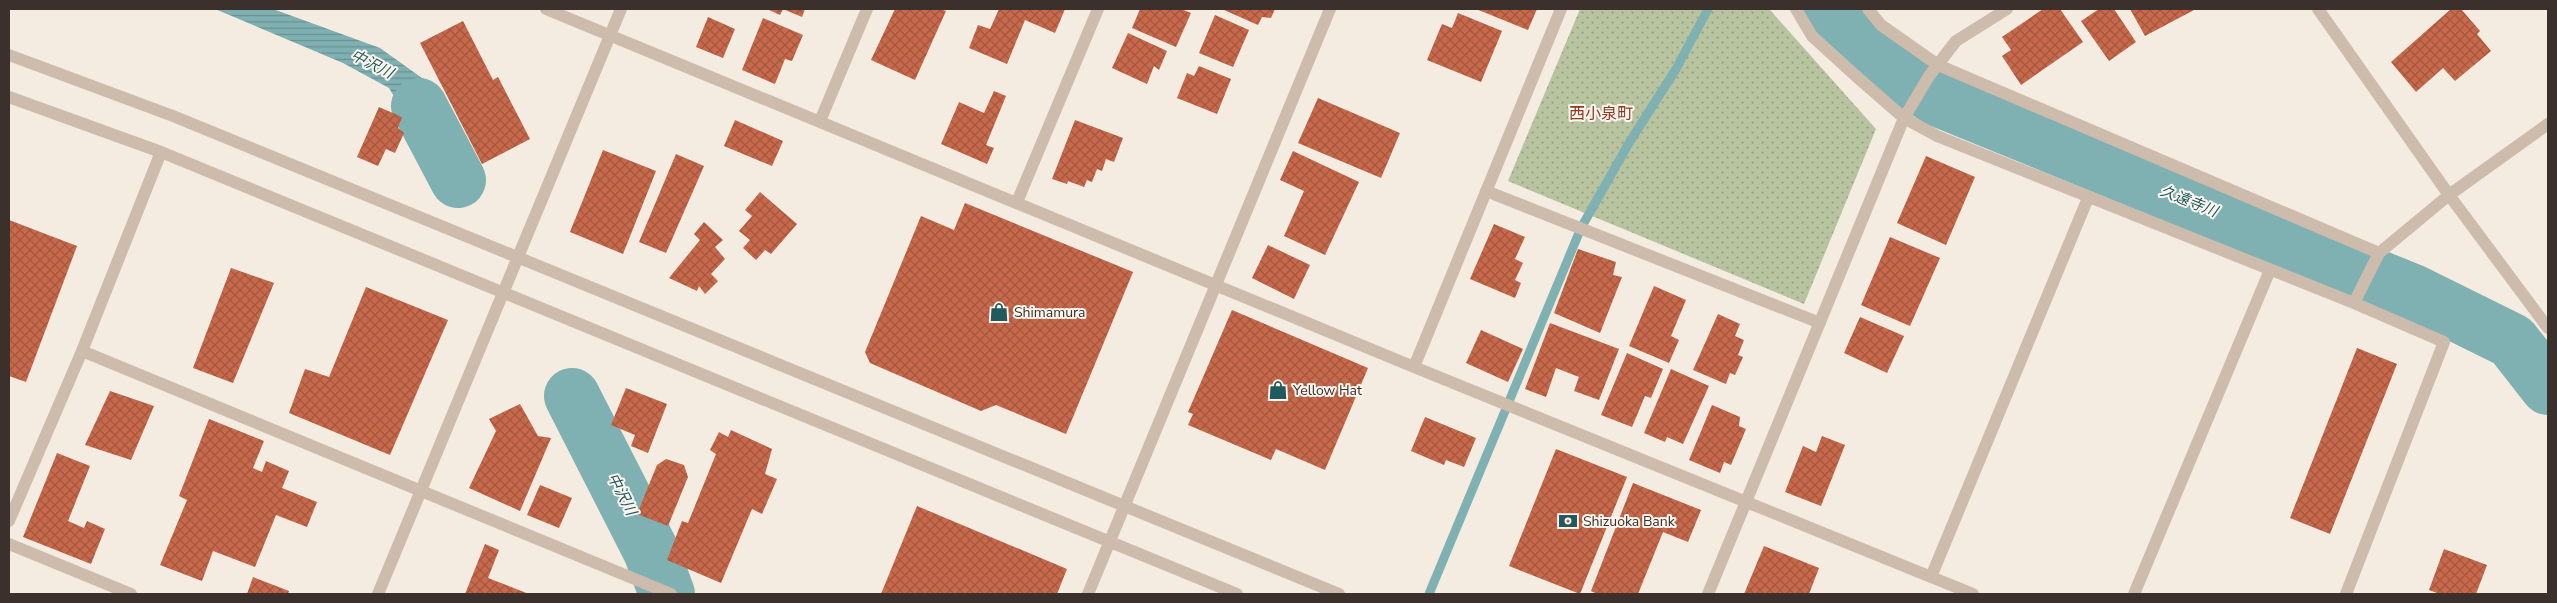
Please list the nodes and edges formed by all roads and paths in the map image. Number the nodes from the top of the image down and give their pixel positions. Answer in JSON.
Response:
{"nodes":[{"id":1,"x":546,"y":9,"type":"edge"},
{"id":2,"x":621,"y":9,"type":"edge"},
{"id":3,"x":866,"y":9,"type":"edge"},
{"id":4,"x":1098,"y":9,"type":"edge"},
{"id":5,"x":1330,"y":9,"type":"edge"},
{"id":6,"x":1561,"y":9,"type":"edge"},
{"id":7,"x":1796,"y":9,"type":"edge"},
{"id":8,"x":1868,"y":9,"type":"edge"},
{"id":9,"x":2007,"y":9,"type":"edge"},
{"id":10,"x":2318,"y":9,"type":"edge"},
{"id":11,"x":610,"y":35,"type":"junction"},
{"id":12,"x":9,"y":56,"type":"edge"},
{"id":13,"x":1938,"y":65,"type":"junction"},
{"id":14,"x":9,"y":96,"type":"edge"},
{"id":15,"x":1904,"y":118,"type":"junction"},
{"id":16,"x":820,"y":121,"type":"junction"},
{"id":17,"x":2548,"y":124,"type":"edge"},
{"id":18,"x":161,"y":152,"type":"junction"},
{"id":19,"x":1486,"y":191,"type":"junction"},
{"id":20,"x":2449,"y":195,"type":"junction"},
{"id":21,"x":2088,"y":198,"type":"junction"},
{"id":22,"x":1017,"y":202,"type":"junction"},
{"id":23,"x":2379,"y":253,"type":"junction"},
{"id":24,"x":518,"y":256,"type":"junction"},
{"id":25,"x":2270,"y":270,"type":"junction"},
{"id":26,"x":1216,"y":286,"type":"junction"},
{"id":27,"x":502,"y":294,"type":"junction"},
{"id":28,"x":2356,"y":299,"type":"junction"},
{"id":29,"x":1820,"y":323,"type":"junction"},
{"id":30,"x":2548,"y":328,"type":"edge"},
{"id":31,"x":82,"y":351,"type":"junction"},
{"id":32,"x":1414,"y":367,"type":"junction"},
{"id":33,"x":421,"y":491,"type":"junction"},
{"id":34,"x":14,"y":492,"type":"edge"},
{"id":35,"x":1746,"y":502,"type":"junction"},
{"id":36,"x":1124,"y":506,"type":"junction"},
{"id":37,"x":9,"y":522,"type":"edge"},
{"id":38,"x":1110,"y":542,"type":"junction"},
{"id":39,"x":9,"y":544,"type":"edge"},
{"id":40,"x":1931,"y":577,"type":"junction"},
{"id":41,"x":131,"y":594,"type":"edge"},
{"id":42,"x":378,"y":594,"type":"edge"},
{"id":43,"x":671,"y":594,"type":"edge"},
{"id":44,"x":1088,"y":594,"type":"edge"},
{"id":45,"x":1237,"y":594,"type":"edge"},
{"id":46,"x":1339,"y":594,"type":"edge"},
{"id":47,"x":1708,"y":594,"type":"edge"},
{"id":48,"x":1973,"y":594,"type":"edge"},
{"id":49,"x":2134,"y":594,"type":"edge"},
{"id":50,"x":2346,"y":594,"type":"edge"}],
"edges":[{"from":1,"to":11,"type":"street"},
{"from":2,"to":11,"type":"street"},
{"from":3,"to":16,"type":"street"},
{"from":4,"to":22,"type":"street"},
{"from":5,"to":26,"type":"street"},
{"from":6,"to":19,"type":"street"},
{"from":7,"to":15,"type":"street"},
{"from":8,"to":13,"type":"street"},
{"from":9,"to":13,"type":"street"},
{"from":10,"to":20,"type":"street"},
{"from":11,"to":16,"type":"street"},
{"from":11,"to":24,"type":"street"},
{"from":12,"to":24,"type":"street"},
{"from":13,"to":15,"type":"street"},
{"from":13,"to":23,"type":"street"},
{"from":14,"to":18,"type":"street"},
{"from":15,"to":21,"type":"street"},
{"from":15,"to":29,"type":"street"},
{"from":16,"to":22,"type":"street"},
{"from":17,"to":20,"type":"street"},
{"from":18,"to":27,"type":"street"},
{"from":18,"to":31,"type":"street"},
{"from":19,"to":29,"type":"street"},
{"from":19,"to":32,"type":"street"},
{"from":20,"to":23,"type":"street"},
{"from":20,"to":30,"type":"street"},
{"from":21,"to":25,"type":"street"},
{"from":21,"to":40,"type":"street"},
{"from":22,"to":26,"type":"street"},
{"from":23,"to":28,"type":"street"},
{"from":24,"to":27,"type":"street"},
{"from":24,"to":36,"type":"street"},
{"from":25,"to":28,"type":"street"},
{"from":25,"to":49,"type":"street"},
{"from":26,"to":32,"type":"street"},
{"from":26,"to":36,"type":"street"},
{"from":27,"to":33,"type":"street"},
{"from":27,"to":38,"type":"street"},
{"from":28,"to":50,"type":"street"},
{"from":29,"to":35,"type":"street"},
{"from":31,"to":33,"type":"street"},
{"from":31,"to":34,"type":"street"},
{"from":32,"to":35,"type":"street"},
{"from":33,"to":42,"type":"street"},
{"from":33,"to":43,"type":"street"},
{"from":34,"to":37,"type":"street"},
{"from":35,"to":40,"type":"street"},
{"from":35,"to":47,"type":"street"},
{"from":36,"to":38,"type":"street"},
{"from":36,"to":46,"type":"street"},
{"from":38,"to":44,"type":"street"},
{"from":38,"to":45,"type":"street"},
{"from":39,"to":41,"type":"street"},
{"from":40,"to":48,"type":"street"}]}
